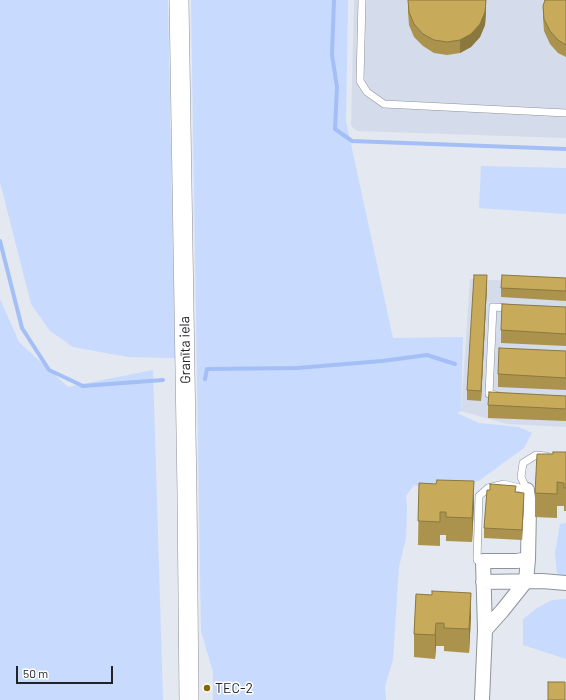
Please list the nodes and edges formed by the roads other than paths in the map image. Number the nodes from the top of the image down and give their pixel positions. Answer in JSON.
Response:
{"nodes":[{"id":1,"x":179,"y":0,"type":"edge"},
{"id":2,"x":362,"y":0,"type":"edge"},
{"id":3,"x":566,"y":113,"type":"edge"},
{"id":4,"x":515,"y":308,"type":"edge"},
{"id":5,"x":504,"y":395,"type":"edge"},
{"id":6,"x":551,"y":456,"type":"edge"},
{"id":7,"x":527,"y":490,"type":"junction"},
{"id":8,"x":528,"y":558,"type":"junction"},
{"id":9,"x":483,"y":561,"type":"junction"},
{"id":10,"x":526,"y":581,"type":"junction"},
{"id":11,"x":483,"y":582,"type":"junction"},
{"id":12,"x":566,"y":583,"type":"edge"},
{"id":13,"x":484,"y":630,"type":"junction"},
{"id":14,"x":190,"y":700,"type":"edge"},
{"id":15,"x":482,"y":700,"type":"edge"}],
"edges":[{"from":1,"to":14,"type":"main road","name":"Granīta iela"},
{"from":2,"to":3,"type":"lane"},
{"from":4,"to":5,"type":"lane"},
{"from":6,"to":7,"type":"lane"},
{"from":7,"to":8,"type":"street"},
{"from":7,"to":9,"type":"lane"},
{"from":8,"to":9,"type":"street"},
{"from":8,"to":10,"type":"street"},
{"from":9,"to":11,"type":"street"},
{"from":10,"to":11,"type":"street"},
{"from":10,"to":12,"type":"street"},
{"from":10,"to":13,"type":"street"},
{"from":11,"to":13,"type":"street"},
{"from":13,"to":15,"type":"street"}]}
